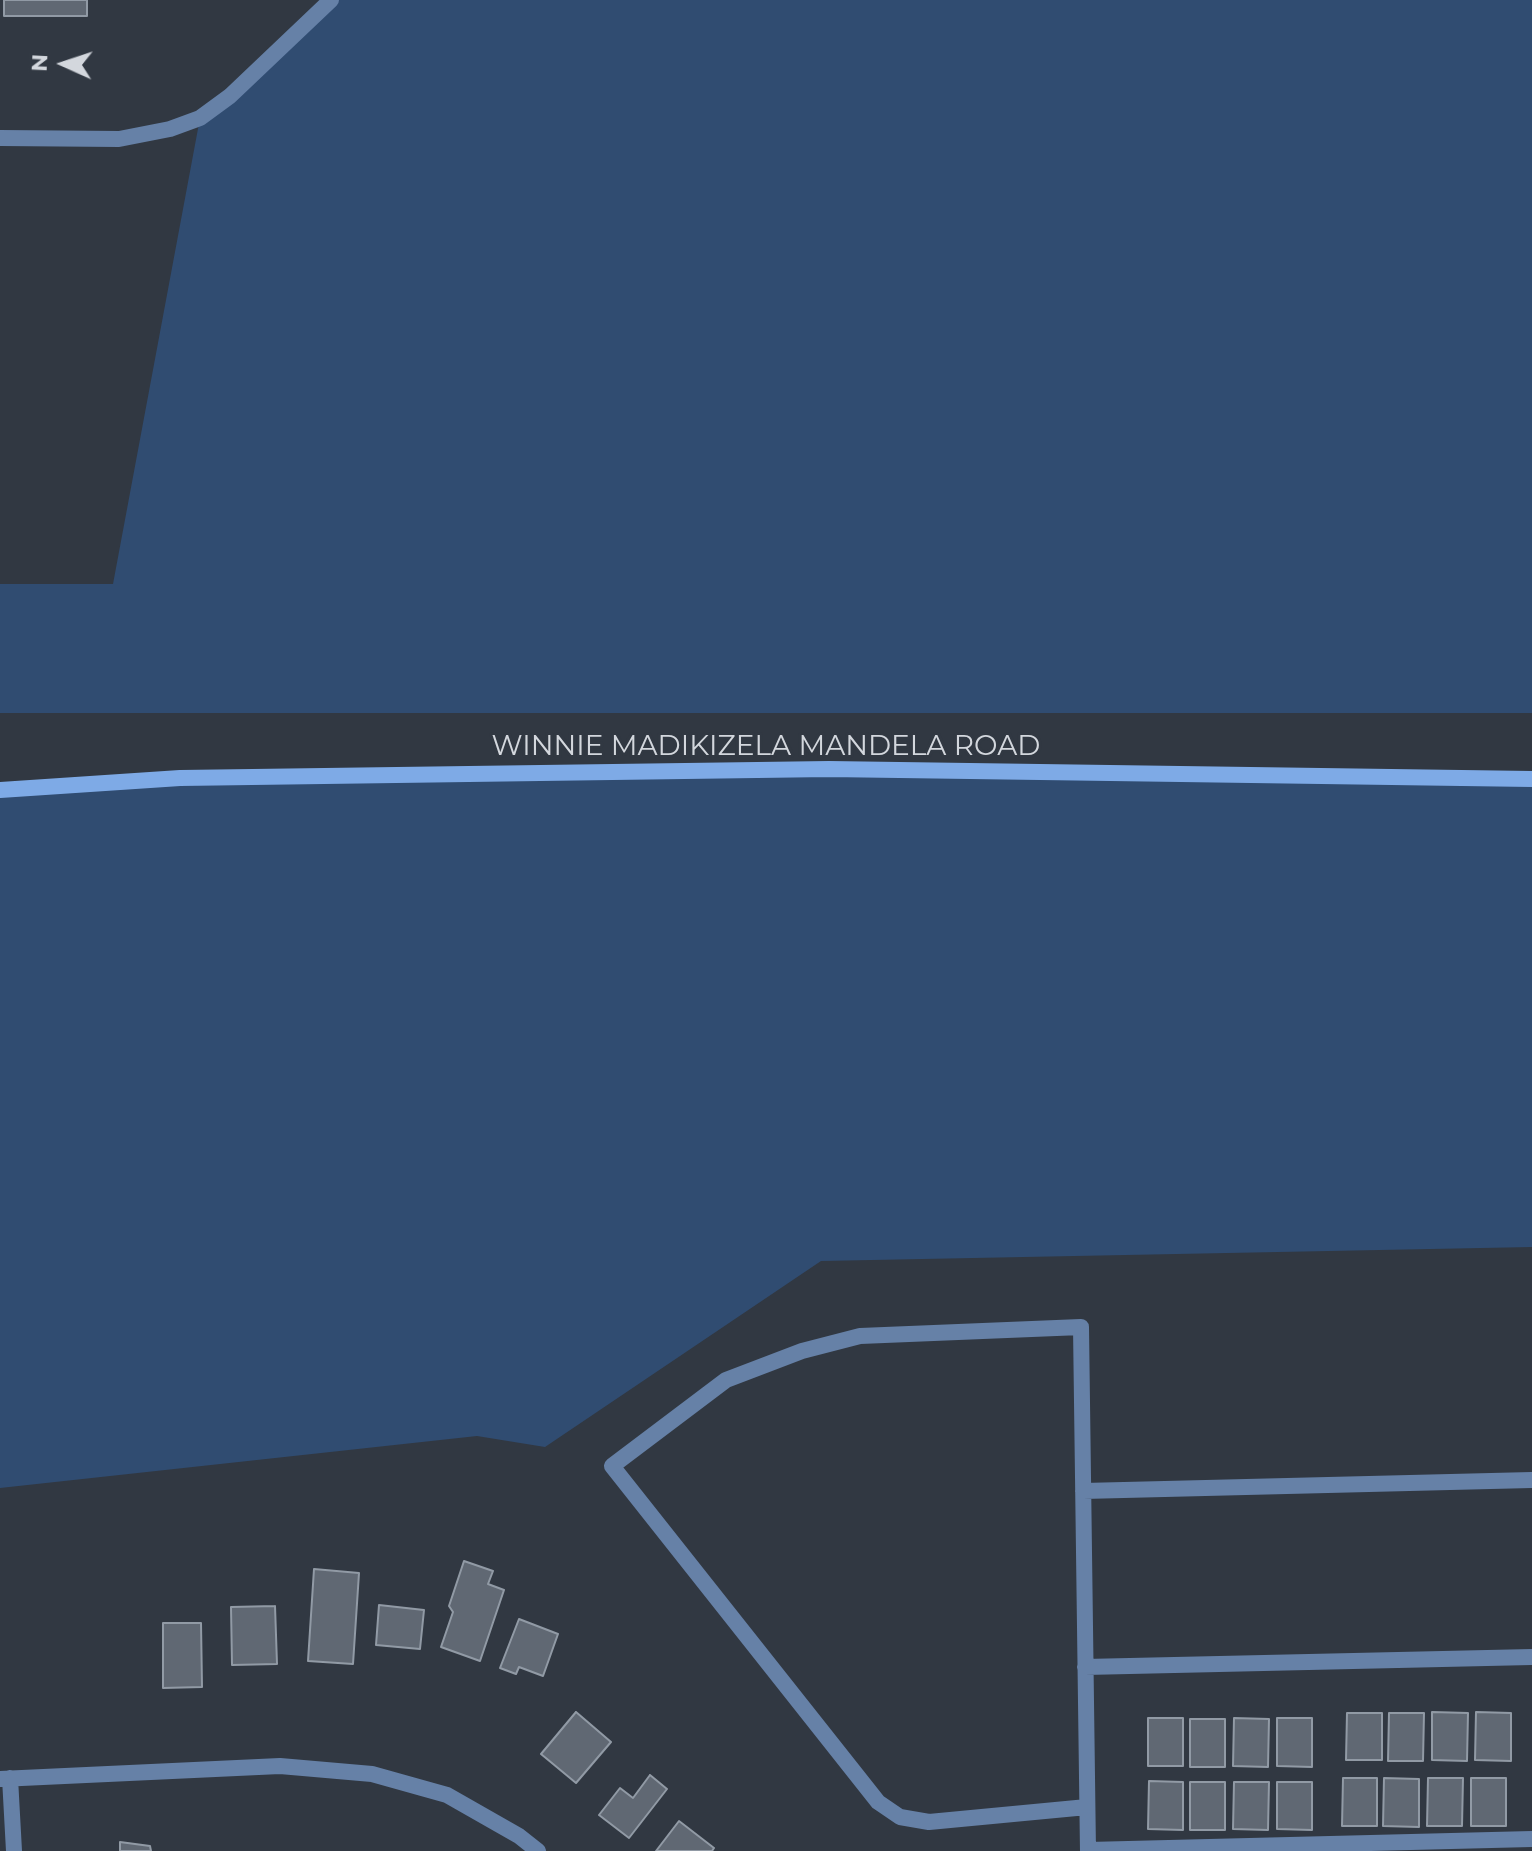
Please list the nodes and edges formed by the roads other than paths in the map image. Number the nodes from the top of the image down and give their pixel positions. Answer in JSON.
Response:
{"nodes":[{"id":1,"x":331,"y":0,"type":"edge"},
{"id":2,"x":0,"y":138,"type":"edge"},
{"id":3,"x":1532,"y":779,"type":"edge"},
{"id":4,"x":0,"y":790,"type":"edge"},
{"id":5,"x":1532,"y":1480,"type":"edge"},
{"id":6,"x":1083,"y":1491,"type":"junction"},
{"id":7,"x":1532,"y":1657,"type":"edge"},
{"id":8,"x":1085,"y":1667,"type":"junction"},
{"id":9,"x":5,"y":1778,"type":"edge"},
{"id":10,"x":1087,"y":1807,"type":"junction"},
{"id":11,"x":1532,"y":1839,"type":"edge"},
{"id":12,"x":14,"y":1851,"type":"edge"},
{"id":13,"x":538,"y":1851,"type":"edge"},
{"id":14,"x":1088,"y":1851,"type":"edge"}],
"edges":[{"from":1,"to":2,"type":"street"},
{"from":3,"to":4,"type":"main road","name":"WINNIE MADIKIZELA MANDELA ROAD"},
{"from":5,"to":6,"type":"street"},
{"from":6,"to":8,"type":"street"},
{"from":6,"to":10,"type":"street"},
{"from":7,"to":8,"type":"street"},
{"from":8,"to":10,"type":"street"},
{"from":9,"to":12,"type":"street"},
{"from":9,"to":13,"type":"street"},
{"from":10,"to":14,"type":"street"},
{"from":11,"to":14,"type":"street"}]}
